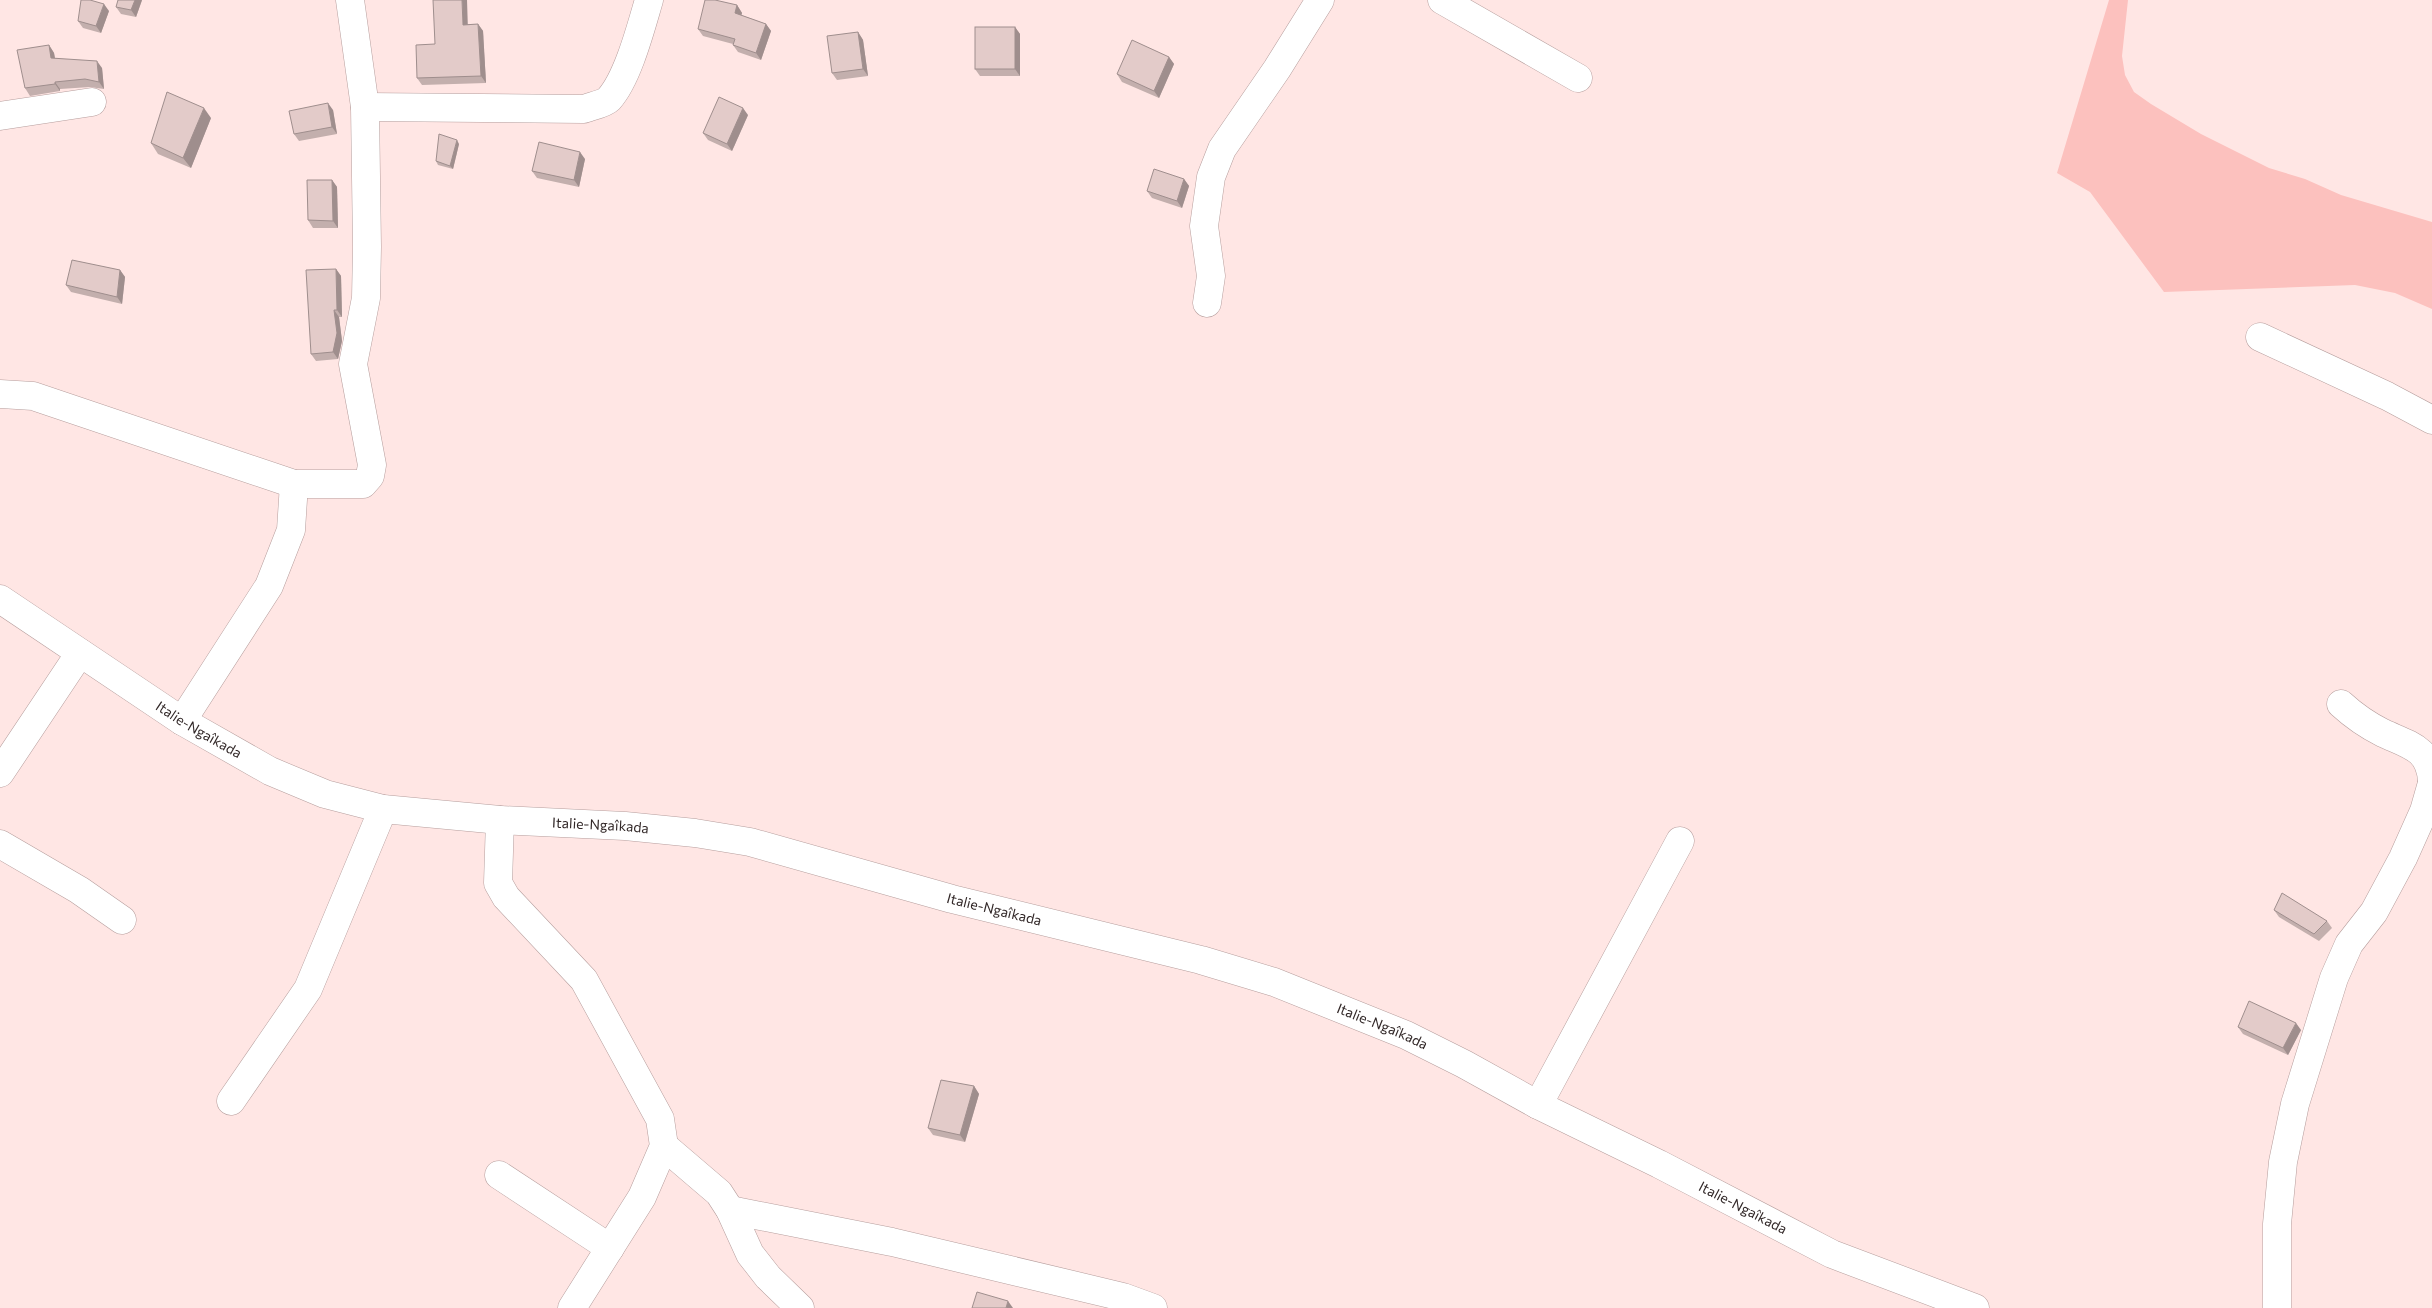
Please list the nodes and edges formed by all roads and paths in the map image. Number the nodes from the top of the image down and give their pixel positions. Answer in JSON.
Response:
{"nodes":[{"id":1,"x":350,"y":0,"type":"edge"},
{"id":2,"x":649,"y":0,"type":"edge"},
{"id":3,"x":1320,"y":0,"type":"edge"},
{"id":4,"x":1442,"y":0,"type":"edge"},
{"id":5,"x":1578,"y":78,"type":"dead end"},
{"id":6,"x":92,"y":102,"type":"dead end"},
{"id":7,"x":365,"y":107,"type":"junction"},
{"id":8,"x":0,"y":116,"type":"edge"},
{"id":9,"x":1207,"y":303,"type":"dead end"},
{"id":10,"x":2260,"y":337,"type":"dead end"},
{"id":11,"x":0,"y":394,"type":"edge"},
{"id":12,"x":2432,"y":420,"type":"edge"},
{"id":13,"x":294,"y":484,"type":"junction"},
{"id":14,"x":0,"y":599,"type":"edge"},
{"id":15,"x":80,"y":653,"type":"junction"},
{"id":16,"x":2340,"y":704,"type":"dead end"},
{"id":17,"x":182,"y":721,"type":"junction"},
{"id":18,"x":0,"y":773,"type":"edge"},
{"id":19,"x":2432,"y":782,"type":"edge"},
{"id":20,"x":383,"y":809,"type":"junction"},
{"id":21,"x":500,"y":820,"type":"junction"},
{"id":22,"x":1680,"y":841,"type":"dead end"},
{"id":23,"x":0,"y":844,"type":"edge"},
{"id":24,"x":122,"y":920,"type":"dead end"},
{"id":25,"x":231,"y":1101,"type":"dead end"},
{"id":26,"x":1538,"y":1105,"type":"junction"},
{"id":27,"x":664,"y":1146,"type":"junction"},
{"id":28,"x":499,"y":1175,"type":"dead end"},
{"id":29,"x":730,"y":1210,"type":"junction"},
{"id":30,"x":610,"y":1248,"type":"junction"},
{"id":31,"x":1921,"y":1298,"type":"edge"},
{"id":32,"x":572,"y":1308,"type":"edge"},
{"id":33,"x":800,"y":1308,"type":"edge"},
{"id":34,"x":1153,"y":1308,"type":"edge"},
{"id":35,"x":1975,"y":1308,"type":"edge"},
{"id":36,"x":2277,"y":1308,"type":"edge"}],
"edges":[{"from":1,"to":7,"type":"street"},
{"from":2,"to":7,"type":"street"},
{"from":3,"to":9,"type":"street"},
{"from":4,"to":5,"type":"street"},
{"from":6,"to":8,"type":"street"},
{"from":7,"to":13,"type":"street"},
{"from":10,"to":12,"type":"street"},
{"from":11,"to":13,"type":"street"},
{"from":13,"to":17,"type":"street"},
{"from":14,"to":15,"type":"street","name":"Italie-Ngaîkada"},
{"from":15,"to":17,"type":"street","name":"Italie-Ngaîkada"},
{"from":15,"to":18,"type":"street"},
{"from":16,"to":19,"type":"street"},
{"from":17,"to":20,"type":"street","name":"Italie-Ngaîkada"},
{"from":19,"to":36,"type":"street"},
{"from":20,"to":21,"type":"street","name":"Italie-Ngaîkada"},
{"from":20,"to":25,"type":"street"},
{"from":21,"to":26,"type":"street","name":"Italie-Ngaîkada"},
{"from":21,"to":27,"type":"street"},
{"from":22,"to":26,"type":"street"},
{"from":23,"to":24,"type":"street"},
{"from":26,"to":31,"type":"street","name":"Italie-Ngaîkada"},
{"from":27,"to":29,"type":"street"},
{"from":27,"to":30,"type":"street"},
{"from":28,"to":30,"type":"street"},
{"from":29,"to":33,"type":"street"},
{"from":29,"to":34,"type":"street"},
{"from":30,"to":32,"type":"street"},
{"from":31,"to":35,"type":"street","name":"Italie-Ngaîkada"}]}
